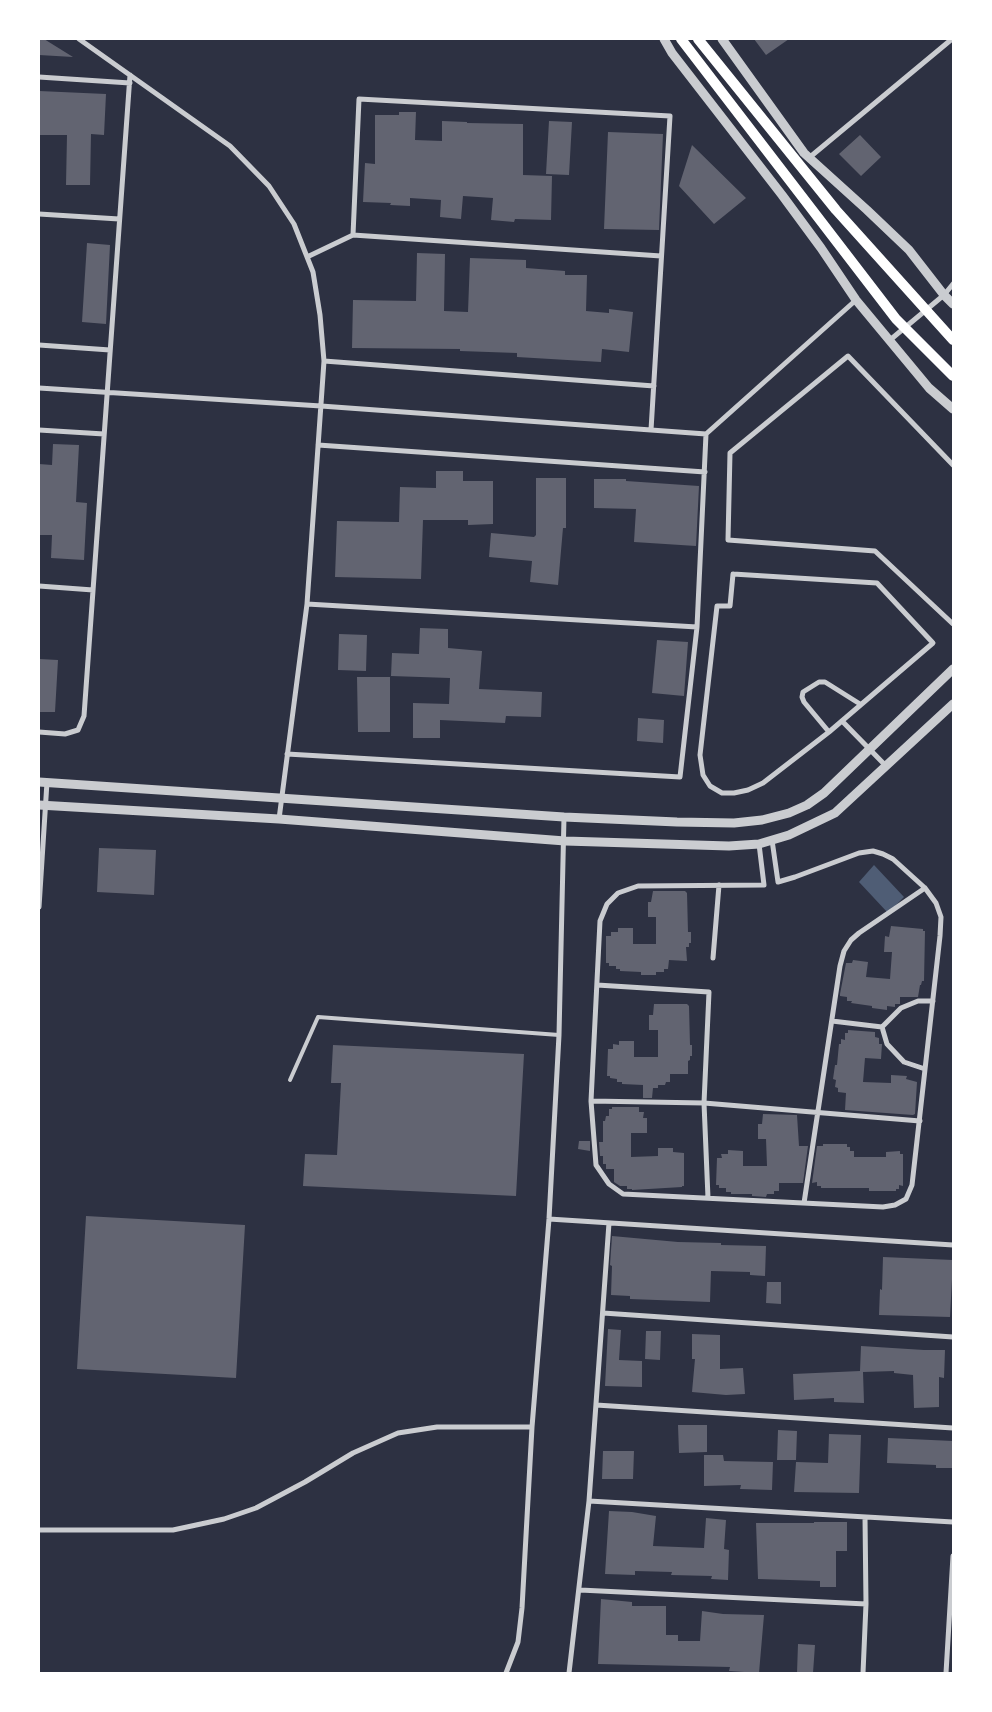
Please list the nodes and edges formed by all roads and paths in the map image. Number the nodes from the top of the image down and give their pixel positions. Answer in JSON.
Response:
{"nodes":[{"id":1,"x":79,"y":39,"type":"edge"},
{"id":2,"x":664,"y":39,"type":"edge"},
{"id":3,"x":680,"y":39,"type":"edge"},
{"id":4,"x":698,"y":39,"type":"edge"},
{"id":5,"x":722,"y":39,"type":"edge"},
{"id":6,"x":952,"y":39,"type":"edge"},
{"id":7,"x":130,"y":76,"type":"junction"},
{"id":8,"x":39,"y":77,"type":"edge"},
{"id":9,"x":130,"y":84,"type":"junction"},
{"id":10,"x":810,"y":158,"type":"junction"},
{"id":11,"x":39,"y":214,"type":"edge"},
{"id":12,"x":119,"y":219,"type":"junction"},
{"id":13,"x":353,"y":235,"type":"junction"},
{"id":14,"x":662,"y":256,"type":"junction"},
{"id":15,"x":307,"y":257,"type":"junction"},
{"id":16,"x":953,"y":284,"type":"edge"},
{"id":17,"x":944,"y":294,"type":"junction"},
{"id":18,"x":856,"y":300,"type":"junction"},
{"id":19,"x":953,"y":304,"type":"edge"},
{"id":20,"x":890,"y":340,"type":"junction"},
{"id":21,"x":953,"y":340,"type":"edge"},
{"id":22,"x":39,"y":345,"type":"edge"},
{"id":23,"x":110,"y":350,"type":"junction"},
{"id":24,"x":324,"y":361,"type":"junction"},
{"id":25,"x":953,"y":376,"type":"edge"},
{"id":26,"x":654,"y":386,"type":"junction"},
{"id":27,"x":39,"y":388,"type":"edge"},
{"id":28,"x":106,"y":393,"type":"junction"},
{"id":29,"x":321,"y":406,"type":"junction"},
{"id":30,"x":953,"y":409,"type":"edge"},
{"id":31,"x":39,"y":430,"type":"edge"},
{"id":32,"x":651,"y":430,"type":"junction"},
{"id":33,"x":104,"y":434,"type":"junction"},
{"id":34,"x":706,"y":434,"type":"junction"},
{"id":35,"x":318,"y":445,"type":"junction"},
{"id":36,"x":953,"y":465,"type":"edge"},
{"id":37,"x":705,"y":472,"type":"junction"},
{"id":38,"x":39,"y":586,"type":"edge"},
{"id":39,"x":93,"y":590,"type":"junction"},
{"id":40,"x":307,"y":604,"type":"junction"},
{"id":41,"x":953,"y":624,"type":"edge"},
{"id":42,"x":697,"y":627,"type":"junction"},
{"id":43,"x":953,"y":670,"type":"edge"},
{"id":44,"x":860,"y":704,"type":"junction"},
{"id":45,"x":953,"y":704,"type":"edge"},
{"id":46,"x":842,"y":721,"type":"junction"},
{"id":47,"x":39,"y":732,"type":"edge"},
{"id":48,"x":829,"y":732,"type":"junction"},
{"id":49,"x":870,"y":749,"type":"junction"},
{"id":50,"x":287,"y":754,"type":"junction"},
{"id":51,"x":886,"y":766,"type":"junction"},
{"id":52,"x":43,"y":782,"type":"edge"},
{"id":53,"x":282,"y":799,"type":"junction"},
{"id":54,"x":43,"y":805,"type":"edge"},
{"id":55,"x":564,"y":817,"type":"junction"},
{"id":56,"x":279,"y":819,"type":"junction"},
{"id":57,"x":772,"y":840,"type":"junction"},
{"id":58,"x":564,"y":841,"type":"junction"},
{"id":59,"x":760,"y":844,"type":"junction"},
{"id":60,"x":719,"y":885,"type":"junction"},
{"id":61,"x":925,"y":888,"type":"junction"},
{"id":62,"x":39,"y":908,"type":"edge"},
{"id":63,"x":713,"y":958,"type":"dead end"},
{"id":64,"x":597,"y":985,"type":"junction"},
{"id":65,"x":933,"y":1000,"type":"junction"},
{"id":66,"x":832,"y":1021,"type":"junction"},
{"id":67,"x":882,"y":1027,"type":"junction"},
{"id":68,"x":559,"y":1036,"type":"junction"},
{"id":69,"x":925,"y":1069,"type":"junction"},
{"id":70,"x":290,"y":1080,"type":"dead end"},
{"id":71,"x":591,"y":1101,"type":"junction"},
{"id":72,"x":704,"y":1103,"type":"junction"},
{"id":73,"x":818,"y":1114,"type":"junction"},
{"id":74,"x":920,"y":1121,"type":"junction"},
{"id":75,"x":708,"y":1198,"type":"junction"},
{"id":76,"x":804,"y":1203,"type":"junction"},
{"id":77,"x":549,"y":1219,"type":"junction"},
{"id":78,"x":609,"y":1222,"type":"junction"},
{"id":79,"x":953,"y":1245,"type":"edge"},
{"id":80,"x":603,"y":1313,"type":"junction"},
{"id":81,"x":953,"y":1337,"type":"edge"},
{"id":82,"x":596,"y":1405,"type":"junction"},
{"id":83,"x":532,"y":1427,"type":"junction"},
{"id":84,"x":953,"y":1428,"type":"edge"},
{"id":85,"x":589,"y":1501,"type":"junction"},
{"id":86,"x":865,"y":1517,"type":"junction"},
{"id":87,"x":953,"y":1522,"type":"edge"},
{"id":88,"x":39,"y":1530,"type":"edge"},
{"id":89,"x":953,"y":1556,"type":"edge"},
{"id":90,"x":580,"y":1590,"type":"junction"},
{"id":91,"x":866,"y":1604,"type":"junction"},
{"id":92,"x":951,"y":1615,"type":"edge"},
{"id":93,"x":506,"y":1673,"type":"edge"},
{"id":94,"x":569,"y":1673,"type":"edge"},
{"id":95,"x":863,"y":1673,"type":"edge"},
{"id":96,"x":946,"y":1673,"type":"edge"}],
"edges":[{"from":1,"to":7,"type":"street"},
{"from":2,"to":18,"type":"street"},
{"from":3,"to":25,"type":"main road"},
{"from":4,"to":21,"type":"main road"},
{"from":5,"to":10,"type":"street"},
{"from":6,"to":10,"type":"street"},
{"from":7,"to":9,"type":"street"},
{"from":7,"to":15,"type":"street"},
{"from":8,"to":9,"type":"street"},
{"from":9,"to":12,"type":"street"},
{"from":10,"to":17,"type":"street"},
{"from":11,"to":12,"type":"street"},
{"from":12,"to":23,"type":"street"},
{"from":13,"to":14,"type":"street"},
{"from":13,"to":14,"type":"street"},
{"from":13,"to":15,"type":"street"},
{"from":14,"to":26,"type":"street"},
{"from":15,"to":24,"type":"street"},
{"from":16,"to":17,"type":"street"},
{"from":17,"to":19,"type":"street"},
{"from":17,"to":20,"type":"street"},
{"from":18,"to":20,"type":"street"},
{"from":18,"to":34,"type":"street"},
{"from":20,"to":30,"type":"street"},
{"from":22,"to":23,"type":"street"},
{"from":23,"to":28,"type":"street"},
{"from":24,"to":26,"type":"street"},
{"from":24,"to":29,"type":"street"},
{"from":26,"to":32,"type":"street"},
{"from":27,"to":28,"type":"street"},
{"from":28,"to":29,"type":"street"},
{"from":28,"to":33,"type":"street"},
{"from":29,"to":32,"type":"street"},
{"from":29,"to":35,"type":"street"},
{"from":31,"to":33,"type":"street"},
{"from":32,"to":34,"type":"street"},
{"from":33,"to":39,"type":"street"},
{"from":34,"to":37,"type":"street"},
{"from":35,"to":37,"type":"street"},
{"from":35,"to":40,"type":"street"},
{"from":36,"to":41,"type":"street"},
{"from":37,"to":42,"type":"street"},
{"from":38,"to":39,"type":"street"},
{"from":39,"to":47,"type":"street"},
{"from":40,"to":42,"type":"street"},
{"from":40,"to":50,"type":"street"},
{"from":42,"to":50,"type":"street"},
{"from":43,"to":49,"type":"street"},
{"from":44,"to":46,"type":"street"},
{"from":44,"to":48,"type":"street"},
{"from":44,"to":48,"type":"street"},
{"from":45,"to":51,"type":"street"},
{"from":46,"to":48,"type":"street"},
{"from":46,"to":49,"type":"street"},
{"from":49,"to":51,"type":"street"},
{"from":49,"to":55,"type":"street"},
{"from":50,"to":53,"type":"street"},
{"from":51,"to":57,"type":"street"},
{"from":52,"to":53,"type":"street"},
{"from":52,"to":54,"type":"street"},
{"from":53,"to":55,"type":"street"},
{"from":53,"to":56,"type":"street"},
{"from":54,"to":56,"type":"street"},
{"from":54,"to":62,"type":"street"},
{"from":55,"to":58,"type":"street"},
{"from":56,"to":58,"type":"street"},
{"from":57,"to":59,"type":"street"},
{"from":57,"to":61,"type":"street"},
{"from":58,"to":59,"type":"street"},
{"from":58,"to":68,"type":"street"},
{"from":59,"to":60,"type":"street"},
{"from":60,"to":63,"type":"street"},
{"from":60,"to":64,"type":"street"},
{"from":61,"to":65,"type":"street"},
{"from":61,"to":66,"type":"street"},
{"from":64,"to":71,"type":"street"},
{"from":64,"to":72,"type":"street"},
{"from":65,"to":67,"type":"street"},
{"from":65,"to":69,"type":"street"},
{"from":66,"to":67,"type":"street"},
{"from":66,"to":73,"type":"street"},
{"from":67,"to":69,"type":"street"},
{"from":68,"to":70,"type":"lane"},
{"from":68,"to":77,"type":"street"},
{"from":69,"to":74,"type":"street"},
{"from":71,"to":72,"type":"street"},
{"from":71,"to":75,"type":"street"},
{"from":72,"to":73,"type":"street"},
{"from":72,"to":75,"type":"street"},
{"from":73,"to":74,"type":"street"},
{"from":73,"to":76,"type":"street"},
{"from":74,"to":76,"type":"street"},
{"from":75,"to":76,"type":"street"},
{"from":77,"to":78,"type":"street"},
{"from":77,"to":83,"type":"street"},
{"from":78,"to":79,"type":"street"},
{"from":78,"to":80,"type":"street"},
{"from":80,"to":81,"type":"street"},
{"from":80,"to":82,"type":"street"},
{"from":82,"to":84,"type":"street"},
{"from":82,"to":85,"type":"street"},
{"from":83,"to":88,"type":"street"},
{"from":83,"to":93,"type":"street"},
{"from":85,"to":86,"type":"street"},
{"from":85,"to":90,"type":"street"},
{"from":86,"to":87,"type":"street"},
{"from":86,"to":91,"type":"street"},
{"from":89,"to":92,"type":"street"},
{"from":90,"to":91,"type":"street"},
{"from":90,"to":94,"type":"street"},
{"from":91,"to":95,"type":"street"},
{"from":92,"to":96,"type":"street"}]}
